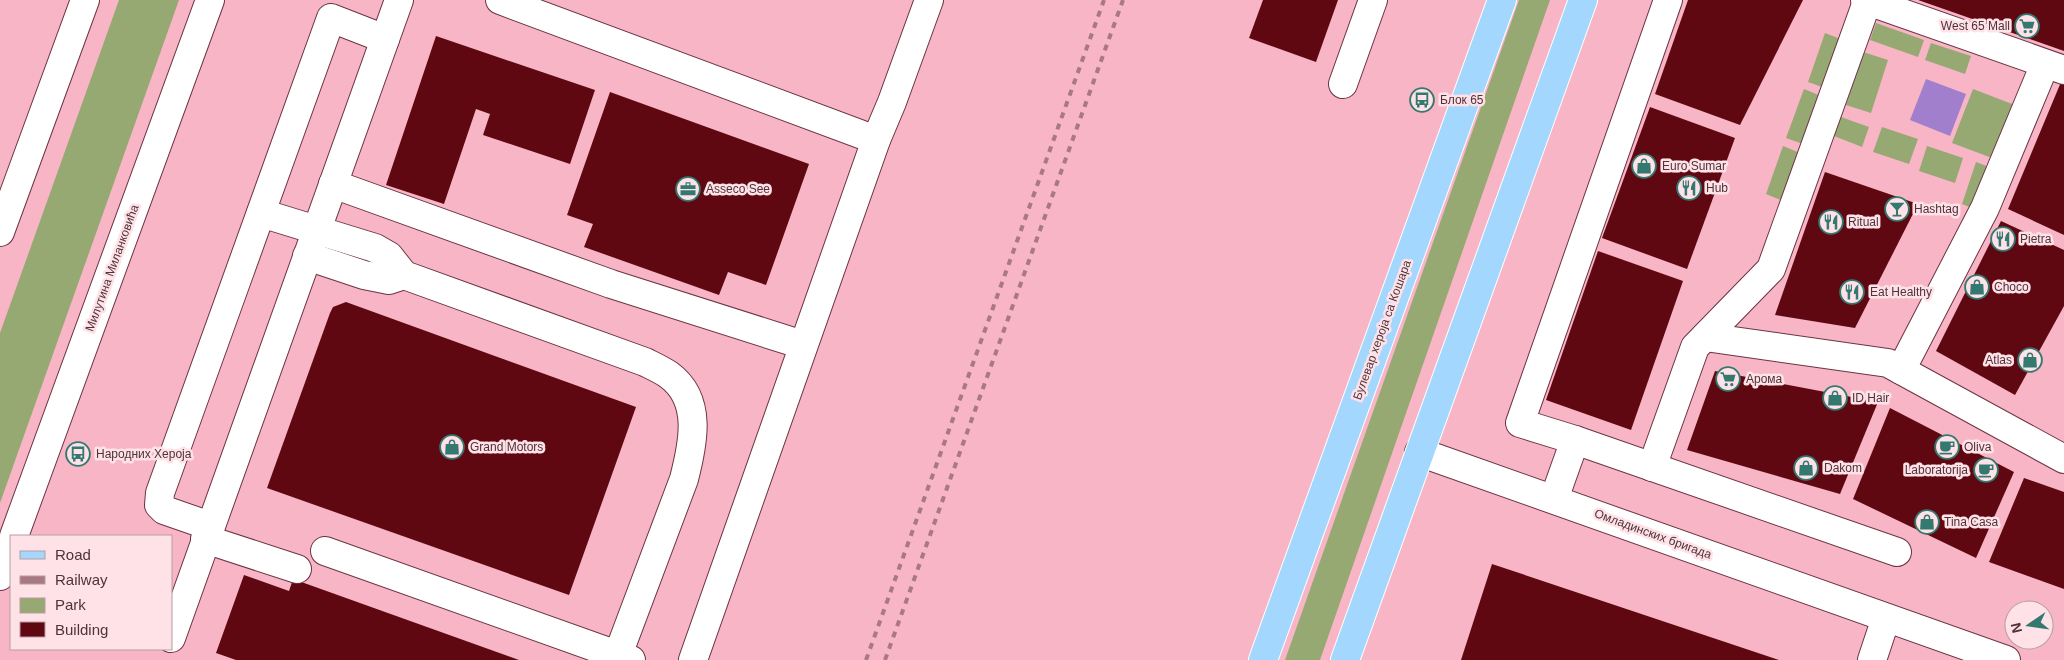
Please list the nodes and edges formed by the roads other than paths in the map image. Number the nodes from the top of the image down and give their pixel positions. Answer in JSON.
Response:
{"nodes":[{"id":1,"x":85,"y":0,"type":"edge"},
{"id":2,"x":210,"y":0,"type":"edge"},
{"id":3,"x":398,"y":0,"type":"edge"},
{"id":4,"x":500,"y":0,"type":"edge"},
{"id":5,"x":928,"y":0,"type":"edge"},
{"id":6,"x":1373,"y":0,"type":"edge"},
{"id":7,"x":1502,"y":0,"type":"edge"},
{"id":8,"x":1583,"y":0,"type":"edge"},
{"id":9,"x":1668,"y":0,"type":"edge"},
{"id":10,"x":1866,"y":1,"type":"edge"},
{"id":11,"x":384,"y":39,"type":"junction"},
{"id":12,"x":2054,"y":67,"type":"edge"},
{"id":13,"x":1343,"y":84,"type":"dead end"},
{"id":14,"x":876,"y":140,"type":"junction"},
{"id":15,"x":333,"y":184,"type":"junction"},
{"id":16,"x":261,"y":213,"type":"junction"},
{"id":17,"x":316,"y":230,"type":"junction"},
{"id":18,"x":0,"y":232,"type":"edge"},
{"id":19,"x":307,"y":256,"type":"junction"},
{"id":20,"x":404,"y":275,"type":"junction"},
{"id":21,"x":1705,"y":337,"type":"junction"},
{"id":22,"x":803,"y":345,"type":"junction"},
{"id":23,"x":1901,"y":370,"type":"junction"},
{"id":24,"x":1574,"y":440,"type":"junction"},
{"id":25,"x":1419,"y":452,"type":"junction"},
{"id":26,"x":2064,"y":459,"type":"edge"},
{"id":27,"x":1652,"y":467,"type":"junction"},
{"id":28,"x":1554,"y":499,"type":"junction"},
{"id":29,"x":208,"y":532,"type":"junction"},
{"id":30,"x":14,"y":535,"type":"edge"},
{"id":31,"x":10,"y":548,"type":"edge"},
{"id":32,"x":325,"y":551,"type":"dead end"},
{"id":33,"x":1897,"y":552,"type":"dead end"},
{"id":34,"x":297,"y":569,"type":"dead end"},
{"id":35,"x":0,"y":576,"type":"edge"},
{"id":36,"x":1886,"y":618,"type":"junction"},
{"id":37,"x":172,"y":635,"type":"edge"},
{"id":38,"x":621,"y":658,"type":"edge"},
{"id":39,"x":693,"y":660,"type":"edge"},
{"id":40,"x":1263,"y":660,"type":"edge"},
{"id":41,"x":1345,"y":660,"type":"edge"},
{"id":42,"x":1872,"y":660,"type":"edge"},
{"id":43,"x":2006,"y":660,"type":"edge"}],
"edges":[{"from":1,"to":18,"type":"street"},
{"from":2,"to":30,"type":"street","name":"Милутина Миланковића"},
{"from":3,"to":11,"type":"street"},
{"from":4,"to":14,"type":"street"},
{"from":5,"to":14,"type":"street"},
{"from":6,"to":13,"type":"street"},
{"from":7,"to":40,"type":"main road","name":"Булевар хероја са Кошара"},
{"from":8,"to":25,"type":"main road"},
{"from":9,"to":24,"type":"street"},
{"from":10,"to":12,"type":"street"},
{"from":10,"to":21,"type":"street"},
{"from":11,"to":15,"type":"street"},
{"from":11,"to":16,"type":"street"},
{"from":12,"to":23,"type":"street"},
{"from":14,"to":22,"type":"street"},
{"from":15,"to":17,"type":"street"},
{"from":15,"to":22,"type":"street"},
{"from":16,"to":17,"type":"street"},
{"from":16,"to":29,"type":"street"},
{"from":17,"to":19,"type":"street"},
{"from":17,"to":20,"type":"street"},
{"from":19,"to":20,"type":"street"},
{"from":19,"to":29,"type":"street"},
{"from":20,"to":38,"type":"street"},
{"from":21,"to":23,"type":"street"},
{"from":21,"to":27,"type":"street"},
{"from":22,"to":39,"type":"street"},
{"from":23,"to":26,"type":"street"},
{"from":24,"to":27,"type":"street"},
{"from":24,"to":28,"type":"street"},
{"from":25,"to":28,"type":"street","name":"Омладинских бригада"},
{"from":25,"to":41,"type":"main road"},
{"from":27,"to":33,"type":"street"},
{"from":28,"to":36,"type":"street","name":"Омладинских бригада"},
{"from":29,"to":34,"type":"street"},
{"from":29,"to":37,"type":"street"},
{"from":31,"to":35,"type":"street"},
{"from":32,"to":38,"type":"street"},
{"from":36,"to":42,"type":"street"},
{"from":36,"to":43,"type":"street","name":"Омладинских бригада"}]}
